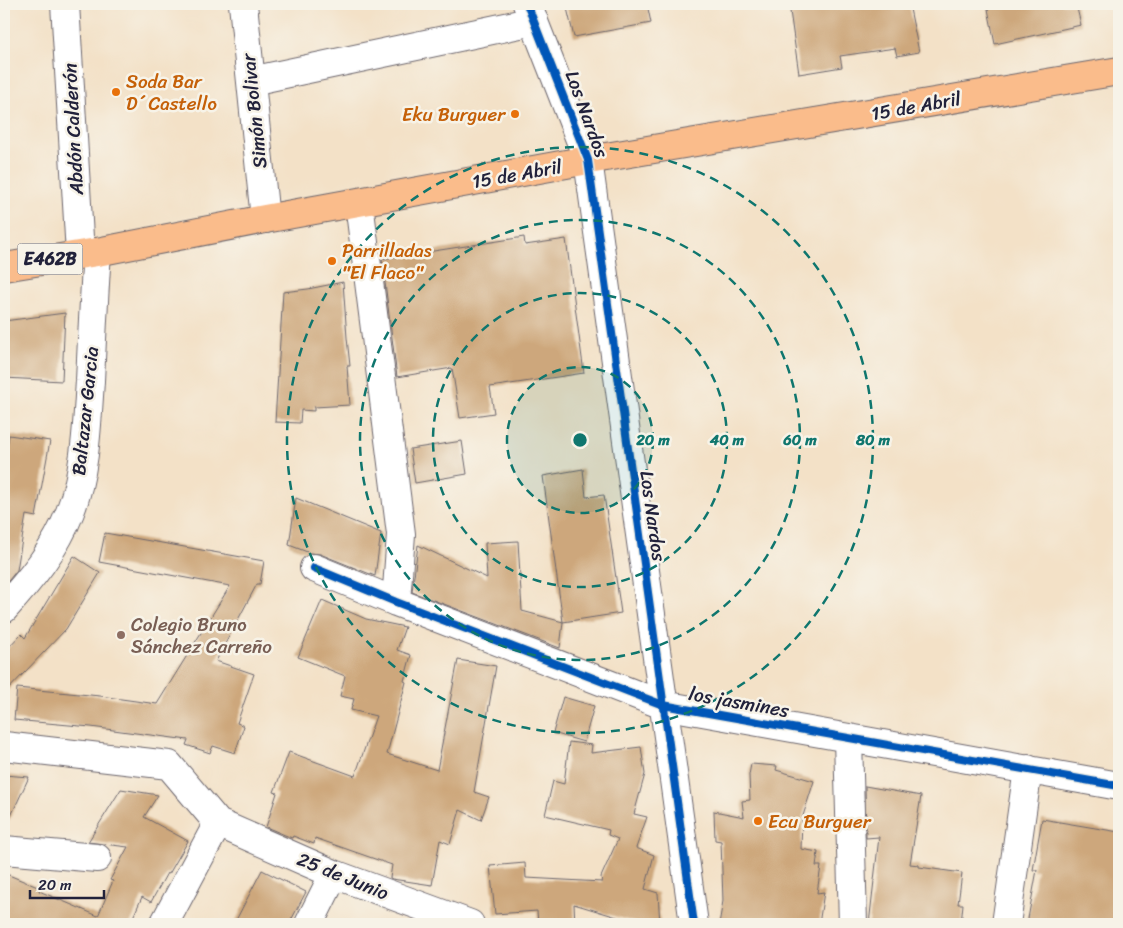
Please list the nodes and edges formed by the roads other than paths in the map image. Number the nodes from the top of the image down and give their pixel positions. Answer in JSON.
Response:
{"nodes":[{"id":1,"x":66,"y":4,"type":"edge"},
{"id":2,"x":243,"y":4,"type":"edge"},
{"id":3,"x":530,"y":12,"type":"edge"},
{"id":4,"x":1119,"y":72,"type":"edge"},
{"id":5,"x":251,"y":82,"type":"junction"},
{"id":6,"x":588,"y":160,"type":"junction"},
{"id":7,"x":359,"y":203,"type":"junction"},
{"id":8,"x":265,"y":219,"type":"junction"},
{"id":9,"x":88,"y":253,"type":"junction"},
{"id":10,"x":4,"y":266,"type":"edge"},
{"id":11,"x":314,"y":568,"type":"dead end"},
{"id":12,"x":396,"y":602,"type":"junction"},
{"id":13,"x":4,"y":609,"type":"edge"},
{"id":14,"x":663,"y":705,"type":"junction"},
{"id":15,"x":848,"y":738,"type":"junction"},
{"id":16,"x":4,"y":746,"type":"edge"},
{"id":17,"x":1028,"y":770,"type":"junction"},
{"id":18,"x":1119,"y":786,"type":"edge"},
{"id":19,"x":218,"y":823,"type":"junction"},
{"id":20,"x":4,"y":850,"type":"edge"},
{"id":21,"x":97,"y":858,"type":"dead end"},
{"id":22,"x":334,"y":874,"type":"junction"},
{"id":23,"x":459,"y":923,"type":"edge"},
{"id":24,"x":164,"y":924,"type":"edge"},
{"id":25,"x":309,"y":924,"type":"edge"},
{"id":26,"x":694,"y":924,"type":"edge"},
{"id":27,"x":853,"y":924,"type":"edge"},
{"id":28,"x":1006,"y":924,"type":"edge"}],
"edges":[{"from":1,"to":9,"type":"street","name":"Abdón Calderón"},
{"from":2,"to":5,"type":"street","name":"Simón Bolivar"},
{"from":3,"to":5,"type":"street"},
{"from":3,"to":6,"type":"street","name":"Los Nardos"},
{"from":4,"to":6,"type":"main road","name":"15 de Abril","number":"E462B"},
{"from":5,"to":8,"type":"street","name":"Simón Bolivar"},
{"from":6,"to":7,"type":"main road","name":"15 de Abril","number":"E462B"},
{"from":6,"to":14,"type":"street","name":"Los Nardos"},
{"from":7,"to":8,"type":"main road","name":"15 de Abril","number":"E462B"},
{"from":7,"to":12,"type":"street"},
{"from":8,"to":9,"type":"main road","name":"15 de Abril","number":"E462B"},
{"from":9,"to":10,"type":"main road","name":"15 de Abril","number":"E462B"},
{"from":9,"to":13,"type":"street","name":"Baltazar Garcia"},
{"from":11,"to":12,"type":"street","name":"los jasmines"},
{"from":12,"to":14,"type":"street","name":"los jasmines"},
{"from":14,"to":15,"type":"street","name":"los jasmines"},
{"from":14,"to":26,"type":"street","name":"Los Nardos"},
{"from":15,"to":17,"type":"street","name":"los jasmines"},
{"from":15,"to":27,"type":"street"},
{"from":16,"to":19,"type":"street"},
{"from":17,"to":18,"type":"street","name":"los jasmines"},
{"from":17,"to":28,"type":"street"},
{"from":19,"to":22,"type":"street","name":"25 de Junio"},
{"from":19,"to":24,"type":"street"},
{"from":20,"to":21,"type":"street"},
{"from":22,"to":23,"type":"street","name":"25 de Junio"},
{"from":22,"to":25,"type":"street"}]}
